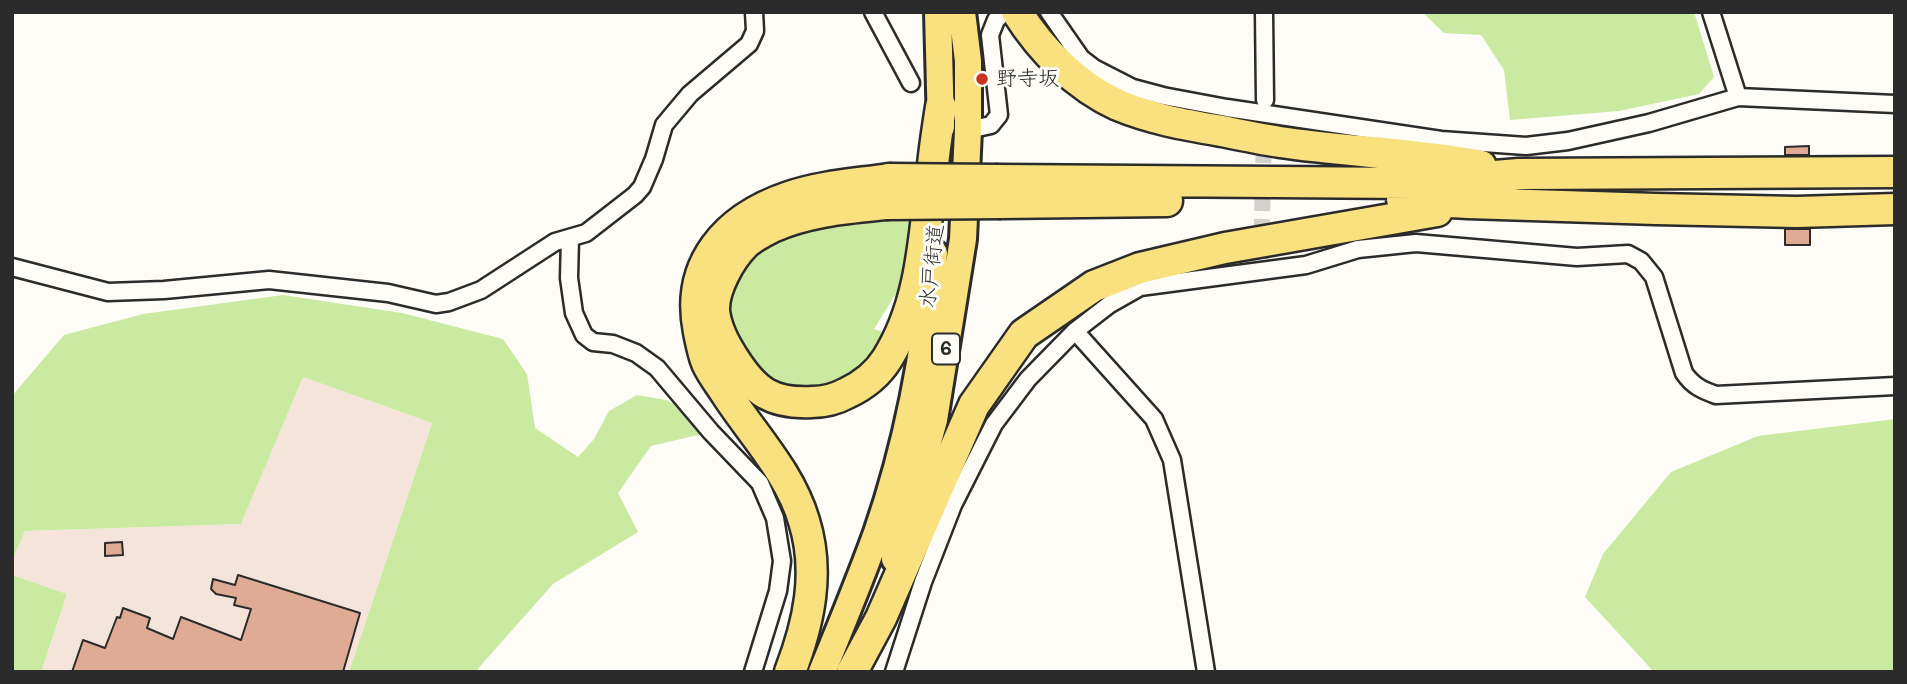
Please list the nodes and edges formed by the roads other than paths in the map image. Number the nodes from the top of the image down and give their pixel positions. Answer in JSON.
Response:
{"nodes":[{"id":1,"x":754,"y":12,"type":"edge"},
{"id":2,"x":873,"y":12,"type":"edge"},
{"id":3,"x":938,"y":12,"type":"edge"},
{"id":4,"x":962,"y":12,"type":"edge"},
{"id":5,"x":1049,"y":12,"type":"edge"},
{"id":6,"x":1264,"y":12,"type":"edge"},
{"id":7,"x":1711,"y":12,"type":"edge"},
{"id":8,"x":1012,"y":13,"type":"edge"},
{"id":9,"x":911,"y":83,"type":"dead end"},
{"id":10,"x":1738,"y":97,"type":"junction"},
{"id":11,"x":1265,"y":100,"type":"dead end"},
{"id":12,"x":1895,"y":104,"type":"edge"},
{"id":13,"x":941,"y":107,"type":"junction"},
{"id":14,"x":968,"y":130,"type":"junction"},
{"id":15,"x":1895,"y":172,"type":"edge"},
{"id":16,"x":1519,"y":174,"type":"junction"},
{"id":17,"x":888,"y":192,"type":"junction"},
{"id":18,"x":999,"y":192,"type":"junction"},
{"id":19,"x":1468,"y":204,"type":"junction"},
{"id":20,"x":1895,"y":209,"type":"edge"},
{"id":21,"x":570,"y":238,"type":"junction"},
{"id":22,"x":12,"y":267,"type":"edge"},
{"id":23,"x":1075,"y":331,"type":"junction"},
{"id":24,"x":1895,"y":386,"type":"edge"},
{"id":25,"x":753,"y":672,"type":"edge"},
{"id":26,"x":790,"y":672,"type":"edge"},
{"id":27,"x":822,"y":672,"type":"edge"},
{"id":28,"x":852,"y":672,"type":"edge"},
{"id":29,"x":894,"y":672,"type":"edge"},
{"id":30,"x":1206,"y":672,"type":"edge"}],
"edges":[{"from":1,"to":21,"type":"street"},
{"from":2,"to":9,"type":"street"},
{"from":3,"to":13,"type":"highway","name":"水戸街道","number":"6"},
{"from":4,"to":14,"type":"highway","name":"水戸街道","number":"6"},
{"from":5,"to":10,"type":"street"},
{"from":6,"to":11,"type":"street"},
{"from":7,"to":10,"type":"street"},
{"from":8,"to":14,"type":"street"},
{"from":8,"to":16,"type":"highway"},
{"from":10,"to":12,"type":"street"},
{"from":13,"to":17,"type":"highway"},
{"from":13,"to":27,"type":"highway","name":"水戸街道","number":"6"},
{"from":14,"to":28,"type":"highway","name":"水戸街道","number":"6"},
{"from":15,"to":16,"type":"highway"},
{"from":16,"to":18,"type":"highway"},
{"from":17,"to":18,"type":"highway","bridge":true},
{"from":17,"to":26,"type":"highway"},
{"from":18,"to":19,"type":"highway"},
{"from":19,"to":20,"type":"highway"},
{"from":19,"to":28,"type":"highway"},
{"from":21,"to":22,"type":"street"},
{"from":21,"to":25,"type":"street"},
{"from":23,"to":24,"type":"street"},
{"from":23,"to":29,"type":"street"},
{"from":23,"to":30,"type":"street"}]}
